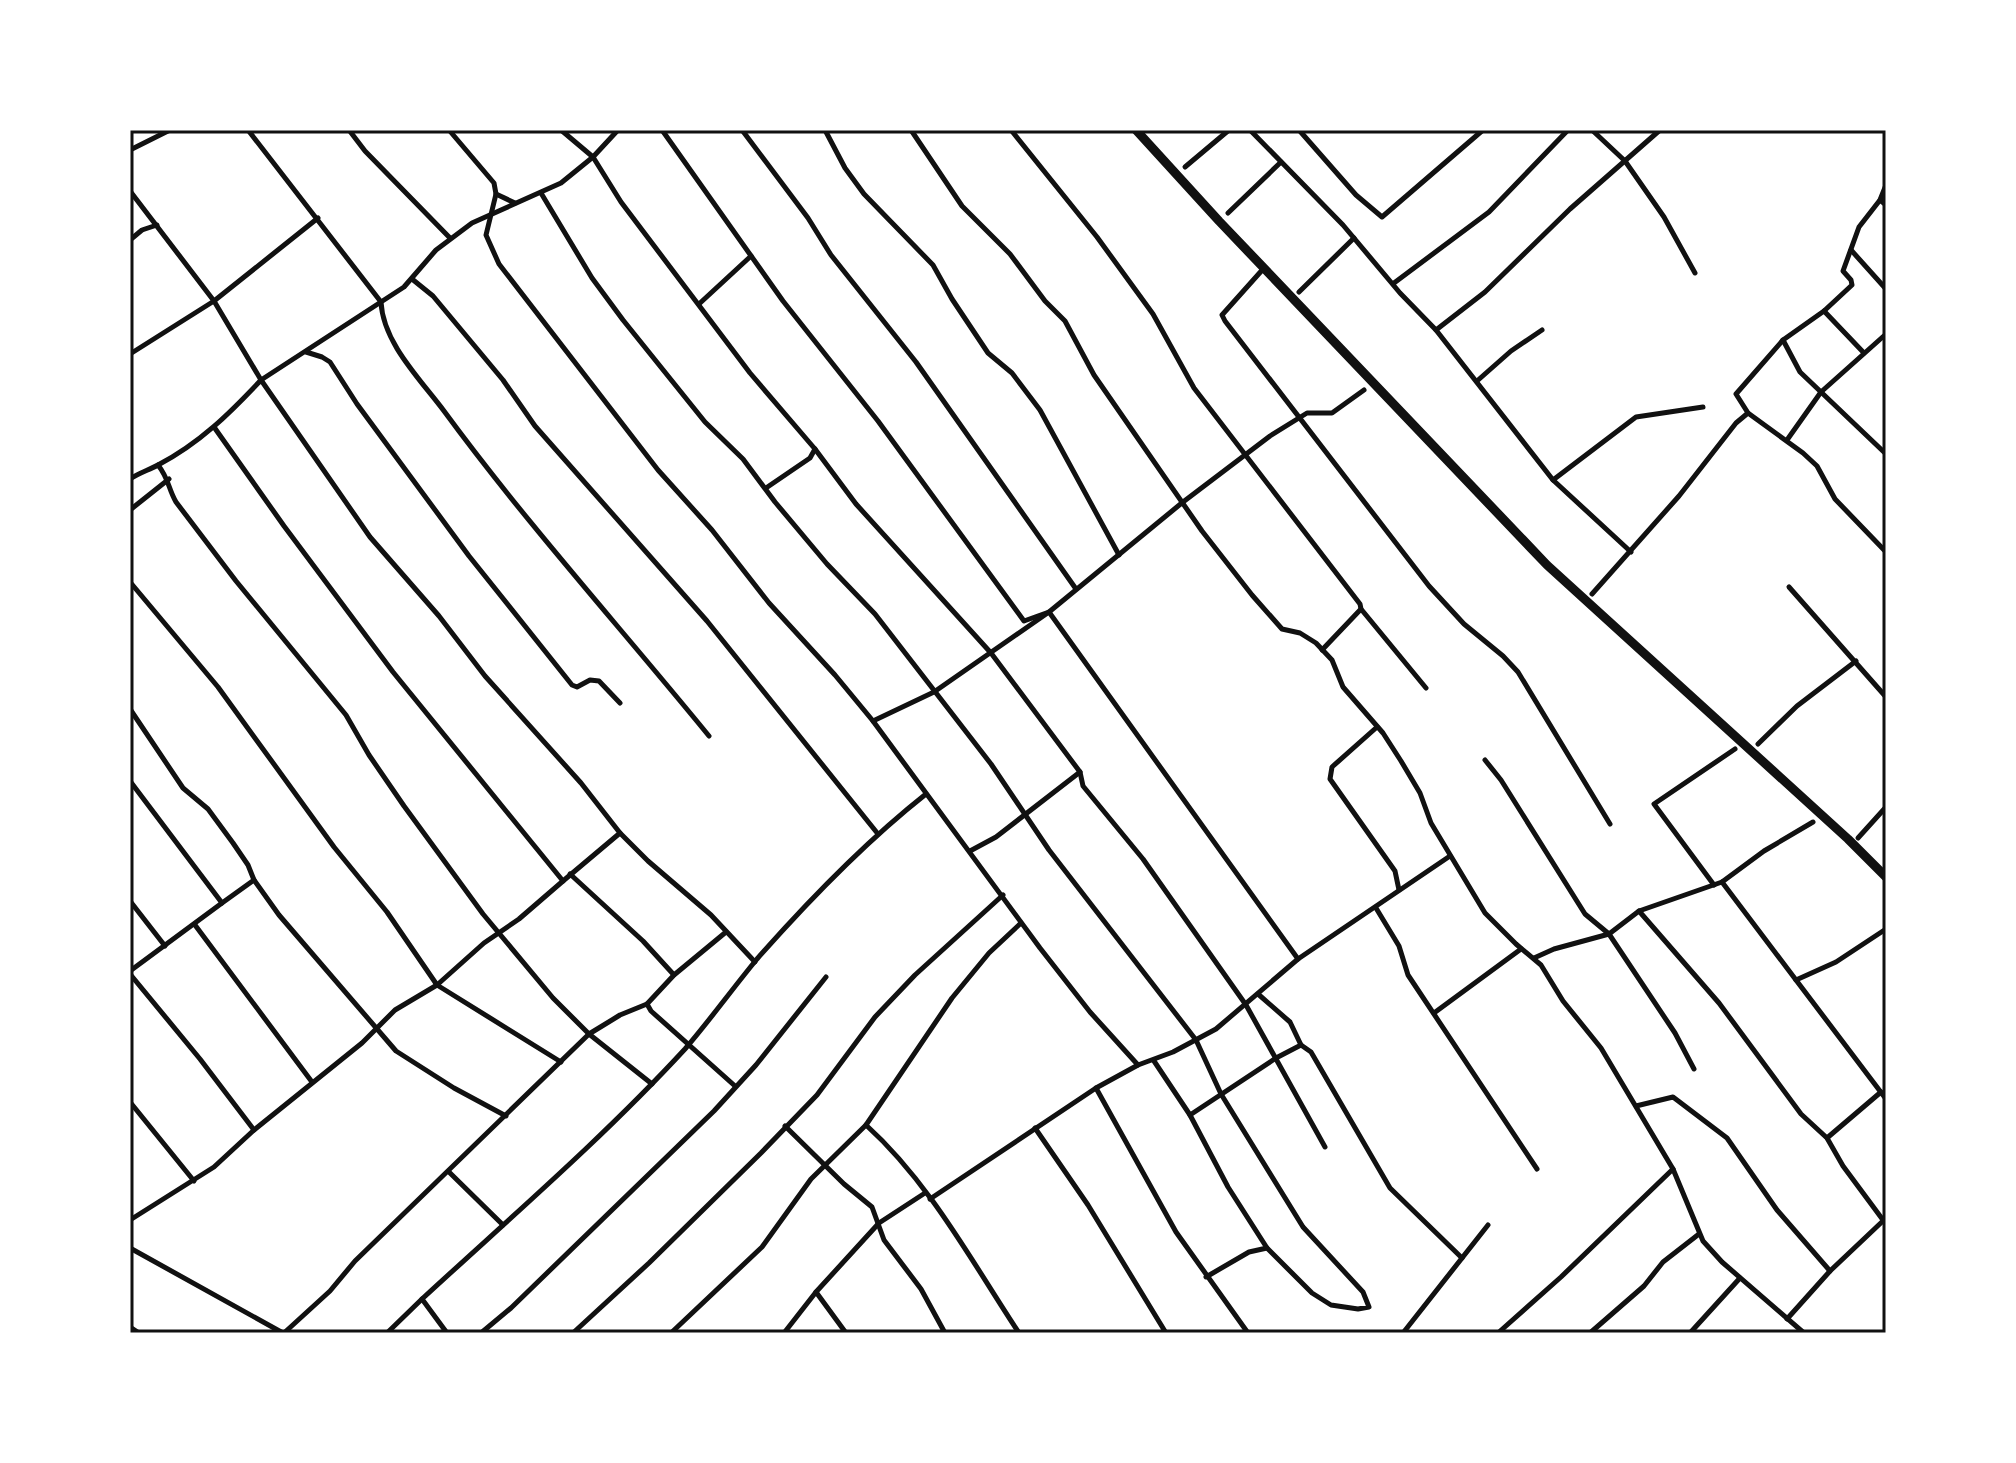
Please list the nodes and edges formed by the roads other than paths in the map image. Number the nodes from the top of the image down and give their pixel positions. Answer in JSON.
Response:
{"nodes":[{"id":1,"x":170,"y":130,"type":"edge"},
{"id":2,"x":248,"y":130,"type":"edge"},
{"id":3,"x":349,"y":130,"type":"edge"},
{"id":4,"x":449,"y":130,"type":"edge"},
{"id":5,"x":561,"y":130,"type":"edge"},
{"id":6,"x":618,"y":130,"type":"edge"},
{"id":7,"x":662,"y":130,"type":"edge"},
{"id":8,"x":742,"y":130,"type":"edge"},
{"id":9,"x":825,"y":130,"type":"edge"},
{"id":10,"x":911,"y":130,"type":"edge"},
{"id":11,"x":1011,"y":130,"type":"edge"},
{"id":12,"x":1136,"y":130,"type":"edge"},
{"id":13,"x":1229,"y":130,"type":"edge"},
{"id":14,"x":1250,"y":130,"type":"edge"},
{"id":15,"x":1299,"y":130,"type":"edge"},
{"id":16,"x":1483,"y":130,"type":"edge"},
{"id":17,"x":1568,"y":130,"type":"edge"},
{"id":18,"x":1592,"y":130,"type":"edge"},
{"id":19,"x":1660,"y":130,"type":"edge"},
{"id":20,"x":130,"y":150,"type":"edge"},
{"id":21,"x":593,"y":157,"type":"junction"},
{"id":22,"x":1625,"y":161,"type":"junction"},
{"id":23,"x":1281,"y":162,"type":"junction"},
{"id":24,"x":1185,"y":167,"type":"dead end"},
{"id":25,"x":1886,"y":185,"type":"edge"},
{"id":26,"x":130,"y":191,"type":"edge"},
{"id":27,"x":541,"y":193,"type":"junction"},
{"id":28,"x":496,"y":194,"type":"junction"},
{"id":29,"x":1880,"y":200,"type":"junction"},
{"id":30,"x":515,"y":203,"type":"junction"},
{"id":31,"x":1886,"y":205,"type":"edge"},
{"id":32,"x":493,"y":212,"type":"junction"},
{"id":33,"x":1228,"y":213,"type":"dead end"},
{"id":34,"x":318,"y":218,"type":"junction"},
{"id":35,"x":157,"y":225,"type":"junction"},
{"id":36,"x":450,"y":238,"type":"junction"},
{"id":37,"x":1354,"y":238,"type":"junction"},
{"id":38,"x":130,"y":240,"type":"edge"},
{"id":39,"x":1851,"y":250,"type":"junction"},
{"id":40,"x":751,"y":256,"type":"junction"},
{"id":41,"x":1264,"y":268,"type":"junction"},
{"id":42,"x":1695,"y":273,"type":"dead end"},
{"id":43,"x":412,"y":279,"type":"junction"},
{"id":44,"x":1394,"y":283,"type":"junction"},
{"id":45,"x":1886,"y":289,"type":"edge"},
{"id":46,"x":1299,"y":292,"type":"dead end"},
{"id":47,"x":214,"y":301,"type":"junction"},
{"id":48,"x":381,"y":302,"type":"junction"},
{"id":49,"x":699,"y":304,"type":"junction"},
{"id":50,"x":1824,"y":311,"type":"junction"},
{"id":51,"x":1436,"y":330,"type":"junction"},
{"id":52,"x":1542,"y":330,"type":"dead end"},
{"id":53,"x":1886,"y":334,"type":"edge"},
{"id":54,"x":1783,"y":340,"type":"junction"},
{"id":55,"x":305,"y":352,"type":"junction"},
{"id":56,"x":1864,"y":353,"type":"junction"},
{"id":57,"x":130,"y":354,"type":"edge"},
{"id":58,"x":261,"y":380,"type":"junction"},
{"id":59,"x":1477,"y":381,"type":"junction"},
{"id":60,"x":1364,"y":390,"type":"dead end"},
{"id":61,"x":1821,"y":392,"type":"junction"},
{"id":62,"x":1703,"y":407,"type":"dead end"},
{"id":63,"x":1748,"y":413,"type":"junction"},
{"id":64,"x":1301,"y":417,"type":"junction"},
{"id":65,"x":214,"y":427,"type":"junction"},
{"id":66,"x":1787,"y":440,"type":"junction"},
{"id":67,"x":815,"y":449,"type":"junction"},
{"id":68,"x":1886,"y":454,"type":"edge"},
{"id":69,"x":1244,"y":455,"type":"junction"},
{"id":70,"x":158,"y":465,"type":"junction"},
{"id":71,"x":130,"y":479,"type":"edge"},
{"id":72,"x":169,"y":479,"type":"junction"},
{"id":73,"x":1553,"y":480,"type":"junction"},
{"id":74,"x":766,"y":488,"type":"junction"},
{"id":75,"x":1183,"y":502,"type":"junction"},
{"id":76,"x":130,"y":510,"type":"edge"},
{"id":77,"x":1631,"y":552,"type":"junction"},
{"id":78,"x":1886,"y":552,"type":"edge"},
{"id":79,"x":1119,"y":555,"type":"junction"},
{"id":80,"x":130,"y":582,"type":"edge"},
{"id":81,"x":1789,"y":587,"type":"dead end"},
{"id":82,"x":1076,"y":589,"type":"junction"},
{"id":83,"x":1592,"y":594,"type":"dead end"},
{"id":84,"x":1361,"y":609,"type":"junction"},
{"id":85,"x":1049,"y":612,"type":"junction"},
{"id":86,"x":1322,"y":650,"type":"junction"},
{"id":87,"x":991,"y":653,"type":"junction"},
{"id":88,"x":1856,"y":661,"type":"junction"},
{"id":89,"x":1426,"y":688,"type":"dead end"},
{"id":90,"x":934,"y":692,"type":"junction"},
{"id":91,"x":1886,"y":697,"type":"edge"},
{"id":92,"x":620,"y":703,"type":"dead end"},
{"id":93,"x":130,"y":709,"type":"edge"},
{"id":94,"x":873,"y":721,"type":"junction"},
{"id":95,"x":1377,"y":727,"type":"junction"},
{"id":96,"x":709,"y":736,"type":"dead end"},
{"id":97,"x":1758,"y":744,"type":"dead end"},
{"id":98,"x":1735,"y":749,"type":"dead end"},
{"id":99,"x":1485,"y":760,"type":"dead end"},
{"id":100,"x":1080,"y":772,"type":"junction"},
{"id":101,"x":130,"y":781,"type":"edge"},
{"id":102,"x":926,"y":794,"type":"junction"},
{"id":103,"x":1886,"y":807,"type":"edge"},
{"id":104,"x":1025,"y":815,"type":"junction"},
{"id":105,"x":1813,"y":822,"type":"dead end"},
{"id":106,"x":1610,"y":824,"type":"dead end"},
{"id":107,"x":620,"y":833,"type":"junction"},
{"id":108,"x":878,"y":834,"type":"junction"},
{"id":109,"x":1858,"y":838,"type":"dead end"},
{"id":110,"x":970,"y":851,"type":"junction"},
{"id":111,"x":1450,"y":856,"type":"junction"},
{"id":112,"x":570,"y":874,"type":"junction"},
{"id":113,"x":1886,"y":877,"type":"edge"},
{"id":114,"x":254,"y":880,"type":"junction"},
{"id":115,"x":563,"y":881,"type":"junction"},
{"id":116,"x":1722,"y":882,"type":"junction"},
{"id":117,"x":1714,"y":885,"type":"junction"},
{"id":118,"x":1399,"y":890,"type":"junction"},
{"id":119,"x":1003,"y":895,"type":"junction"},
{"id":120,"x":130,"y":901,"type":"edge"},
{"id":121,"x":222,"y":903,"type":"junction"},
{"id":122,"x":1376,"y":908,"type":"junction"},
{"id":123,"x":1639,"y":911,"type":"junction"},
{"id":124,"x":1021,"y":923,"type":"junction"},
{"id":125,"x":195,"y":925,"type":"junction"},
{"id":126,"x":1886,"y":929,"type":"edge"},
{"id":127,"x":726,"y":932,"type":"junction"},
{"id":128,"x":499,"y":933,"type":"junction"},
{"id":129,"x":1609,"y":934,"type":"junction"},
{"id":130,"x":165,"y":946,"type":"junction"},
{"id":131,"x":1521,"y":949,"type":"junction"},
{"id":132,"x":1534,"y":958,"type":"junction"},
{"id":133,"x":1298,"y":959,"type":"junction"},
{"id":134,"x":755,"y":963,"type":"junction"},
{"id":135,"x":130,"y":972,"type":"edge"},
{"id":136,"x":674,"y":975,"type":"junction"},
{"id":137,"x":826,"y":977,"type":"dead end"},
{"id":138,"x":1796,"y":980,"type":"junction"},
{"id":139,"x":437,"y":985,"type":"junction"},
{"id":140,"x":1258,"y":994,"type":"junction"},
{"id":141,"x":647,"y":1004,"type":"junction"},
{"id":142,"x":1246,"y":1005,"type":"junction"},
{"id":143,"x":1434,"y":1013,"type":"junction"},
{"id":144,"x":375,"y":1028,"type":"junction"},
{"id":145,"x":589,"y":1034,"type":"junction"},
{"id":146,"x":1196,"y":1040,"type":"junction"},
{"id":147,"x":688,"y":1045,"type":"junction"},
{"id":148,"x":1301,"y":1045,"type":"junction"},
{"id":149,"x":1276,"y":1058,"type":"junction"},
{"id":150,"x":1154,"y":1061,"type":"junction"},
{"id":151,"x":561,"y":1062,"type":"junction"},
{"id":152,"x":1138,"y":1065,"type":"junction"},
{"id":153,"x":1694,"y":1069,"type":"dead end"},
{"id":154,"x":312,"y":1082,"type":"junction"},
{"id":155,"x":652,"y":1084,"type":"junction"},
{"id":156,"x":735,"y":1086,"type":"junction"},
{"id":157,"x":1096,"y":1088,"type":"junction"},
{"id":158,"x":1881,"y":1092,"type":"junction"},
{"id":159,"x":1221,"y":1094,"type":"junction"},
{"id":160,"x":1886,"y":1099,"type":"edge"},
{"id":161,"x":130,"y":1102,"type":"edge"},
{"id":162,"x":1636,"y":1106,"type":"junction"},
{"id":163,"x":1190,"y":1115,"type":"junction"},
{"id":164,"x":506,"y":1116,"type":"junction"},
{"id":165,"x":866,"y":1125,"type":"junction"},
{"id":166,"x":785,"y":1126,"type":"junction"},
{"id":167,"x":1035,"y":1128,"type":"junction"},
{"id":168,"x":254,"y":1130,"type":"junction"},
{"id":169,"x":1827,"y":1138,"type":"junction"},
{"id":170,"x":1325,"y":1147,"type":"dead end"},
{"id":171,"x":826,"y":1167,"type":"junction"},
{"id":172,"x":1537,"y":1169,"type":"dead end"},
{"id":173,"x":1673,"y":1169,"type":"junction"},
{"id":174,"x":449,"y":1172,"type":"junction"},
{"id":175,"x":194,"y":1181,"type":"junction"},
{"id":176,"x":925,"y":1193,"type":"junction"},
{"id":177,"x":930,"y":1199,"type":"junction"},
{"id":178,"x":131,"y":1218,"type":"edge"},
{"id":179,"x":1884,"y":1219,"type":"edge"},
{"id":180,"x":879,"y":1223,"type":"junction"},
{"id":181,"x":503,"y":1225,"type":"junction"},
{"id":182,"x":1488,"y":1225,"type":"dead end"},
{"id":183,"x":1699,"y":1234,"type":"junction"},
{"id":184,"x":130,"y":1248,"type":"edge"},
{"id":185,"x":1267,"y":1248,"type":"junction"},
{"id":186,"x":1462,"y":1258,"type":"junction"},
{"id":187,"x":1830,"y":1271,"type":"junction"},
{"id":188,"x":1206,"y":1277,"type":"junction"},
{"id":189,"x":1741,"y":1278,"type":"junction"},
{"id":190,"x":816,"y":1292,"type":"junction"},
{"id":191,"x":422,"y":1299,"type":"junction"},
{"id":192,"x":1787,"y":1319,"type":"junction"},
{"id":193,"x":130,"y":1327,"type":"edge"},
{"id":194,"x":139,"y":1333,"type":"edge"},
{"id":195,"x":284,"y":1333,"type":"edge"},
{"id":196,"x":387,"y":1333,"type":"edge"},
{"id":197,"x":447,"y":1333,"type":"edge"},
{"id":198,"x":481,"y":1333,"type":"edge"},
{"id":199,"x":573,"y":1333,"type":"edge"},
{"id":200,"x":671,"y":1333,"type":"edge"},
{"id":201,"x":784,"y":1333,"type":"edge"},
{"id":202,"x":846,"y":1333,"type":"edge"},
{"id":203,"x":945,"y":1333,"type":"edge"},
{"id":204,"x":1019,"y":1333,"type":"edge"},
{"id":205,"x":1166,"y":1333,"type":"edge"},
{"id":206,"x":1248,"y":1333,"type":"edge"},
{"id":207,"x":1403,"y":1333,"type":"edge"},
{"id":208,"x":1498,"y":1333,"type":"edge"},
{"id":209,"x":1590,"y":1333,"type":"edge"},
{"id":210,"x":1690,"y":1333,"type":"edge"},
{"id":211,"x":1804,"y":1333,"type":"edge"}],
"edges":[{"from":1,"to":20,"type":"street"},
{"from":2,"to":34,"type":"street"},
{"from":3,"to":36,"type":"street"},
{"from":4,"to":28,"type":"street"},
{"from":5,"to":21,"type":"street"},
{"from":6,"to":21,"type":"street"},
{"from":7,"to":40,"type":"street"},
{"from":8,"to":82,"type":"street"},
{"from":9,"to":79,"type":"street"},
{"from":10,"to":75,"type":"street"},
{"from":11,"to":69,"type":"street"},
{"from":12,"to":41,"type":"main road"},
{"from":13,"to":24,"type":"street"},
{"from":14,"to":23,"type":"street"},
{"from":15,"to":16,"type":"street"},
{"from":17,"to":44,"type":"street"},
{"from":18,"to":22,"type":"street"},
{"from":19,"to":22,"type":"street"},
{"from":21,"to":27,"type":"street"},
{"from":21,"to":49,"type":"street"},
{"from":22,"to":42,"type":"street"},
{"from":22,"to":51,"type":"street"},
{"from":23,"to":33,"type":"street"},
{"from":23,"to":37,"type":"street"},
{"from":25,"to":29,"type":"street"},
{"from":26,"to":35,"type":"street"},
{"from":27,"to":30,"type":"street"},
{"from":27,"to":74,"type":"street"},
{"from":28,"to":30,"type":"street"},
{"from":28,"to":32,"type":"street"},
{"from":29,"to":31,"type":"street"},
{"from":29,"to":39,"type":"street"},
{"from":30,"to":32,"type":"street"},
{"from":32,"to":36,"type":"street"},
{"from":32,"to":94,"type":"street"},
{"from":34,"to":47,"type":"street"},
{"from":34,"to":48,"type":"street"},
{"from":35,"to":38,"type":"street"},
{"from":35,"to":47,"type":"street"},
{"from":36,"to":43,"type":"street"},
{"from":37,"to":44,"type":"street"},
{"from":37,"to":46,"type":"street"},
{"from":39,"to":45,"type":"street"},
{"from":39,"to":50,"type":"street"},
{"from":40,"to":49,"type":"street"},
{"from":40,"to":85,"type":"street"},
{"from":41,"to":64,"type":"street"},
{"from":41,"to":113,"type":"main road"},
{"from":43,"to":48,"type":"street"},
{"from":43,"to":108,"type":"street"},
{"from":44,"to":51,"type":"street"},
{"from":47,"to":57,"type":"street"},
{"from":47,"to":58,"type":"street"},
{"from":48,"to":55,"type":"street"},
{"from":48,"to":96,"type":"street"},
{"from":49,"to":67,"type":"street"},
{"from":50,"to":54,"type":"street"},
{"from":50,"to":56,"type":"street"},
{"from":51,"to":59,"type":"street"},
{"from":52,"to":59,"type":"street"},
{"from":53,"to":56,"type":"street"},
{"from":54,"to":61,"type":"street"},
{"from":54,"to":63,"type":"street"},
{"from":55,"to":58,"type":"street"},
{"from":55,"to":92,"type":"street"},
{"from":56,"to":61,"type":"street"},
{"from":58,"to":65,"type":"street"},
{"from":58,"to":107,"type":"street"},
{"from":59,"to":73,"type":"street"},
{"from":60,"to":64,"type":"street"},
{"from":61,"to":66,"type":"street"},
{"from":61,"to":68,"type":"street"},
{"from":62,"to":73,"type":"street"},
{"from":63,"to":66,"type":"street"},
{"from":63,"to":77,"type":"street"},
{"from":64,"to":69,"type":"street"},
{"from":64,"to":106,"type":"street"},
{"from":65,"to":70,"type":"street"},
{"from":65,"to":115,"type":"street"},
{"from":66,"to":78,"type":"street"},
{"from":67,"to":74,"type":"street"},
{"from":67,"to":87,"type":"street"},
{"from":69,"to":75,"type":"street"},
{"from":69,"to":84,"type":"street"},
{"from":70,"to":71,"type":"street"},
{"from":70,"to":72,"type":"street"},
{"from":72,"to":76,"type":"street"},
{"from":72,"to":128,"type":"street"},
{"from":73,"to":77,"type":"street"},
{"from":74,"to":90,"type":"street"},
{"from":75,"to":79,"type":"street"},
{"from":75,"to":86,"type":"street"},
{"from":77,"to":83,"type":"street"},
{"from":79,"to":82,"type":"street"},
{"from":80,"to":139,"type":"street"},
{"from":81,"to":88,"type":"street"},
{"from":82,"to":85,"type":"street"},
{"from":84,"to":86,"type":"street"},
{"from":84,"to":89,"type":"street"},
{"from":85,"to":87,"type":"street"},
{"from":85,"to":133,"type":"street"},
{"from":86,"to":95,"type":"street"},
{"from":87,"to":90,"type":"street"},
{"from":87,"to":100,"type":"street"},
{"from":88,"to":91,"type":"street"},
{"from":88,"to":97,"type":"street"},
{"from":90,"to":94,"type":"street"},
{"from":90,"to":104,"type":"street"},
{"from":93,"to":114,"type":"street"},
{"from":94,"to":102,"type":"street"},
{"from":95,"to":111,"type":"street"},
{"from":95,"to":118,"type":"street"},
{"from":98,"to":117,"type":"street"},
{"from":99,"to":129,"type":"street"},
{"from":100,"to":104,"type":"street"},
{"from":100,"to":142,"type":"street"},
{"from":101,"to":121,"type":"street"},
{"from":102,"to":108,"type":"street"},
{"from":102,"to":110,"type":"street"},
{"from":103,"to":109,"type":"street"},
{"from":104,"to":110,"type":"street"},
{"from":104,"to":146,"type":"street"},
{"from":105,"to":116,"type":"street"},
{"from":107,"to":112,"type":"street"},
{"from":107,"to":127,"type":"street"},
{"from":108,"to":134,"type":"street"},
{"from":110,"to":119,"type":"street"},
{"from":111,"to":118,"type":"street"},
{"from":111,"to":131,"type":"street"},
{"from":112,"to":115,"type":"street"},
{"from":112,"to":136,"type":"street"},
{"from":114,"to":121,"type":"street"},
{"from":114,"to":144,"type":"street"},
{"from":115,"to":128,"type":"street"},
{"from":116,"to":117,"type":"street"},
{"from":116,"to":138,"type":"street"},
{"from":117,"to":123,"type":"street"},
{"from":118,"to":122,"type":"street"},
{"from":119,"to":124,"type":"street"},
{"from":119,"to":166,"type":"street"},
{"from":120,"to":130,"type":"street"},
{"from":121,"to":125,"type":"street"},
{"from":122,"to":133,"type":"street"},
{"from":122,"to":143,"type":"street"},
{"from":123,"to":129,"type":"street"},
{"from":123,"to":169,"type":"street"},
{"from":124,"to":152,"type":"street"},
{"from":124,"to":165,"type":"street"},
{"from":125,"to":130,"type":"street"},
{"from":125,"to":154,"type":"street"},
{"from":126,"to":138,"type":"street"},
{"from":127,"to":134,"type":"street"},
{"from":127,"to":136,"type":"street"},
{"from":128,"to":139,"type":"street"},
{"from":128,"to":145,"type":"street"},
{"from":129,"to":132,"type":"street"},
{"from":129,"to":153,"type":"street"},
{"from":130,"to":135,"type":"street"},
{"from":131,"to":132,"type":"street"},
{"from":131,"to":143,"type":"street"},
{"from":132,"to":162,"type":"street"},
{"from":133,"to":140,"type":"street"},
{"from":134,"to":147,"type":"street"},
{"from":135,"to":168,"type":"street"},
{"from":136,"to":141,"type":"street"},
{"from":137,"to":156,"type":"street"},
{"from":138,"to":158,"type":"street"},
{"from":139,"to":144,"type":"street"},
{"from":139,"to":151,"type":"street"},
{"from":140,"to":142,"type":"street"},
{"from":140,"to":148,"type":"street"},
{"from":141,"to":145,"type":"street"},
{"from":141,"to":147,"type":"street"},
{"from":142,"to":146,"type":"street"},
{"from":142,"to":149,"type":"street"},
{"from":143,"to":172,"type":"street"},
{"from":144,"to":154,"type":"street"},
{"from":144,"to":164,"type":"street"},
{"from":145,"to":151,"type":"street"},
{"from":145,"to":155,"type":"street"},
{"from":146,"to":150,"type":"street"},
{"from":146,"to":159,"type":"street"},
{"from":147,"to":155,"type":"street"},
{"from":147,"to":156,"type":"street"},
{"from":148,"to":149,"type":"street"},
{"from":148,"to":186,"type":"street"},
{"from":149,"to":159,"type":"street"},
{"from":149,"to":170,"type":"street"},
{"from":150,"to":152,"type":"street"},
{"from":150,"to":163,"type":"street"},
{"from":151,"to":164,"type":"street"},
{"from":152,"to":157,"type":"street"},
{"from":154,"to":168,"type":"street"},
{"from":155,"to":181,"type":"street"},
{"from":156,"to":198,"type":"street"},
{"from":157,"to":167,"type":"street"},
{"from":157,"to":188,"type":"street"},
{"from":158,"to":160,"type":"street"},
{"from":158,"to":169,"type":"street"},
{"from":159,"to":163,"type":"street"},
{"from":159,"to":185,"type":"street"},
{"from":161,"to":175,"type":"street"},
{"from":162,"to":173,"type":"street"},
{"from":162,"to":187,"type":"street"},
{"from":163,"to":185,"type":"street"},
{"from":164,"to":174,"type":"street"},
{"from":165,"to":171,"type":"street"},
{"from":165,"to":176,"type":"street"},
{"from":166,"to":171,"type":"street"},
{"from":166,"to":199,"type":"street"},
{"from":167,"to":177,"type":"street"},
{"from":167,"to":205,"type":"street"},
{"from":168,"to":175,"type":"street"},
{"from":169,"to":179,"type":"street"},
{"from":171,"to":180,"type":"street"},
{"from":171,"to":200,"type":"street"},
{"from":173,"to":183,"type":"street"},
{"from":173,"to":208,"type":"street"},
{"from":174,"to":181,"type":"street"},
{"from":174,"to":195,"type":"street"},
{"from":175,"to":178,"type":"street"},
{"from":176,"to":177,"type":"street"},
{"from":176,"to":180,"type":"street"},
{"from":177,"to":204,"type":"street"},
{"from":179,"to":187,"type":"street"},
{"from":180,"to":190,"type":"street"},
{"from":180,"to":203,"type":"street"},
{"from":181,"to":191,"type":"street"},
{"from":182,"to":186,"type":"street"},
{"from":183,"to":189,"type":"street"},
{"from":183,"to":209,"type":"street"},
{"from":184,"to":195,"type":"street"},
{"from":185,"to":188,"type":"street"},
{"from":186,"to":207,"type":"street"},
{"from":187,"to":192,"type":"street"},
{"from":188,"to":206,"type":"street"},
{"from":189,"to":192,"type":"street"},
{"from":189,"to":210,"type":"street"},
{"from":190,"to":201,"type":"street"},
{"from":190,"to":202,"type":"street"},
{"from":191,"to":196,"type":"street"},
{"from":191,"to":197,"type":"street"},
{"from":192,"to":211,"type":"street"},
{"from":193,"to":194,"type":"street"}]}
